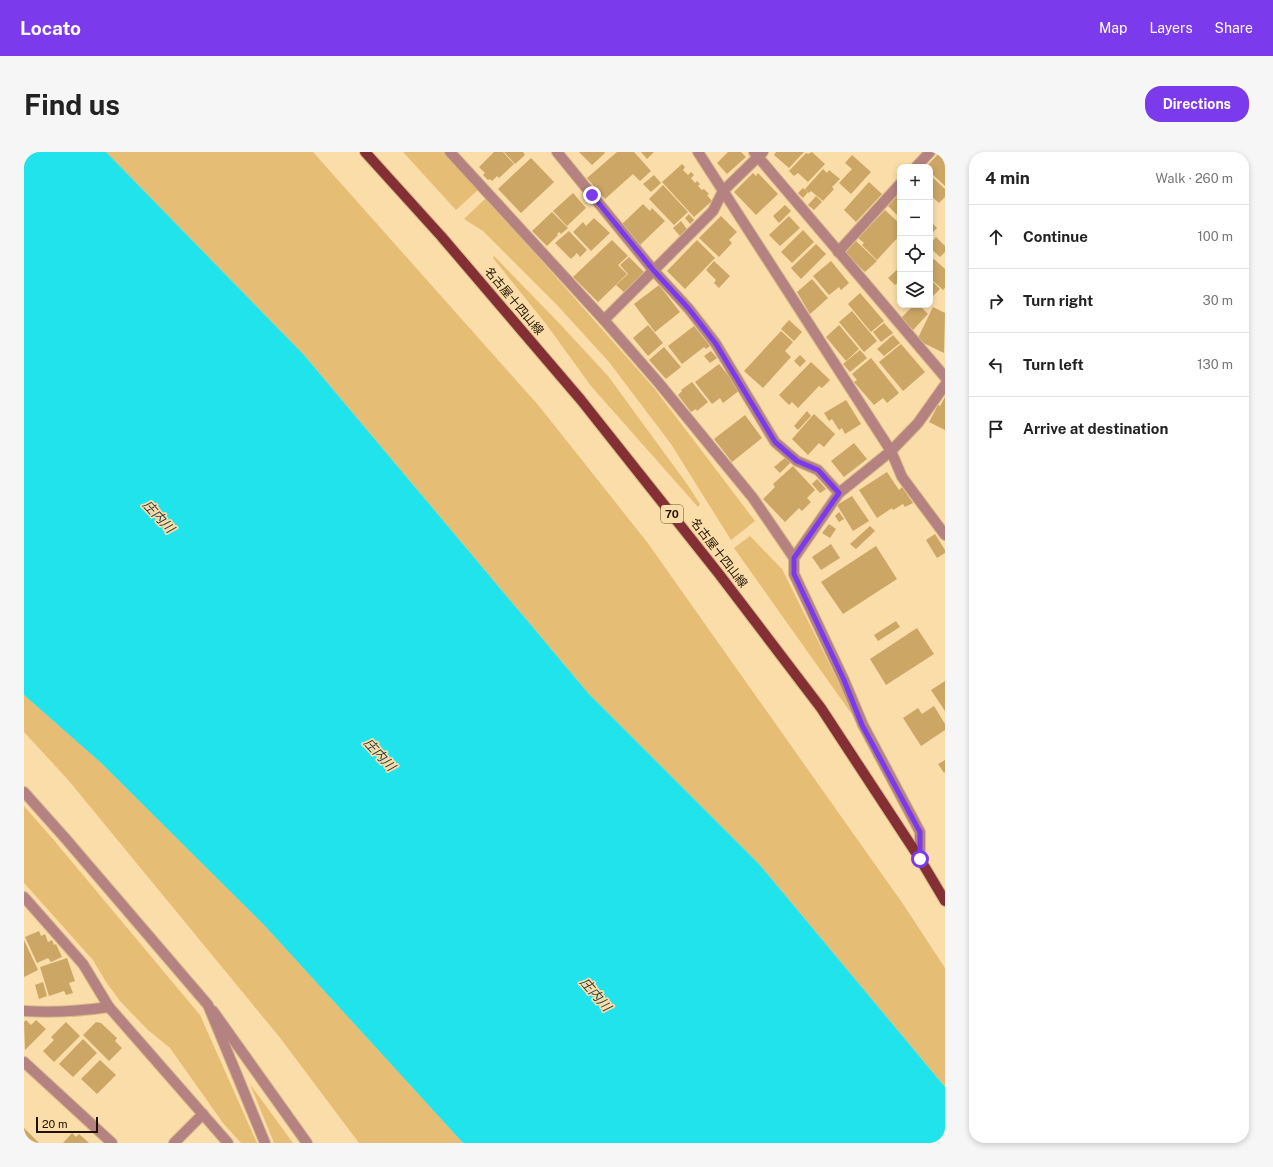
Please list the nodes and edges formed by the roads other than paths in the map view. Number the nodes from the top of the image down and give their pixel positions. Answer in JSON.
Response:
{"nodes":[{"id":1,"x":365,"y":152,"type":"edge"},
{"id":2,"x":450,"y":152,"type":"edge"},
{"id":3,"x":557,"y":152,"type":"edge"},
{"id":4,"x":698,"y":152,"type":"edge"},
{"id":5,"x":930,"y":152,"type":"edge"},
{"id":6,"x":759,"y":154,"type":"edge"},
{"id":7,"x":919,"y":164,"type":"edge"},
{"id":8,"x":897,"y":187,"type":"edge"},
{"id":9,"x":723,"y":191,"type":"junction"},
{"id":10,"x":838,"y":252,"type":"junction"},
{"id":11,"x":654,"y":271,"type":"junction"},
{"id":12,"x":604,"y":320,"type":"junction"},
{"id":13,"x":945,"y":377,"type":"edge"},
{"id":14,"x":945,"y":385,"type":"edge"},
{"id":15,"x":891,"y":451,"type":"junction"},
{"id":16,"x":839,"y":493,"type":"junction"},
{"id":17,"x":945,"y":535,"type":"edge"},
{"id":18,"x":794,"y":558,"type":"junction"},
{"id":19,"x":24,"y":792,"type":"edge"},
{"id":20,"x":920,"y":859,"type":"junction"},
{"id":21,"x":24,"y":897,"type":"edge"},
{"id":22,"x":945,"y":901,"type":"edge"},
{"id":23,"x":208,"y":1005,"type":"junction"},
{"id":24,"x":109,"y":1007,"type":"junction"},
{"id":25,"x":24,"y":1011,"type":"edge"},
{"id":26,"x":24,"y":1062,"type":"edge"},
{"id":27,"x":203,"y":1114,"type":"junction"},
{"id":28,"x":112,"y":1143,"type":"edge"},
{"id":29,"x":174,"y":1143,"type":"edge"},
{"id":30,"x":228,"y":1143,"type":"edge"},
{"id":31,"x":265,"y":1143,"type":"edge"},
{"id":32,"x":307,"y":1143,"type":"edge"}],
"edges":[{"from":1,"to":20,"type":"main road","name":"名古屋十四山線","number":"70"},
{"from":2,"to":12,"type":"street"},
{"from":3,"to":11,"type":"street"},
{"from":4,"to":9,"type":"street"},
{"from":5,"to":7,"type":"street"},
{"from":6,"to":9,"type":"street"},
{"from":6,"to":10,"type":"street"},
{"from":8,"to":10,"type":"street"},
{"from":9,"to":11,"type":"street"},
{"from":9,"to":15,"type":"street"},
{"from":10,"to":13,"type":"street"},
{"from":11,"to":12,"type":"street"},
{"from":11,"to":16,"type":"street"},
{"from":12,"to":18,"type":"street"},
{"from":14,"to":15,"type":"street"},
{"from":15,"to":16,"type":"street"},
{"from":15,"to":17,"type":"street"},
{"from":16,"to":18,"type":"street"},
{"from":18,"to":20,"type":"street"},
{"from":19,"to":23,"type":"street"},
{"from":20,"to":22,"type":"main road","name":"名古屋十四山線","number":"70"},
{"from":21,"to":24,"type":"street"},
{"from":23,"to":31,"type":"street"},
{"from":23,"to":32,"type":"street"},
{"from":24,"to":25,"type":"street"},
{"from":24,"to":27,"type":"street"},
{"from":26,"to":28,"type":"street"},
{"from":27,"to":29,"type":"street"},
{"from":27,"to":30,"type":"street"}]}
